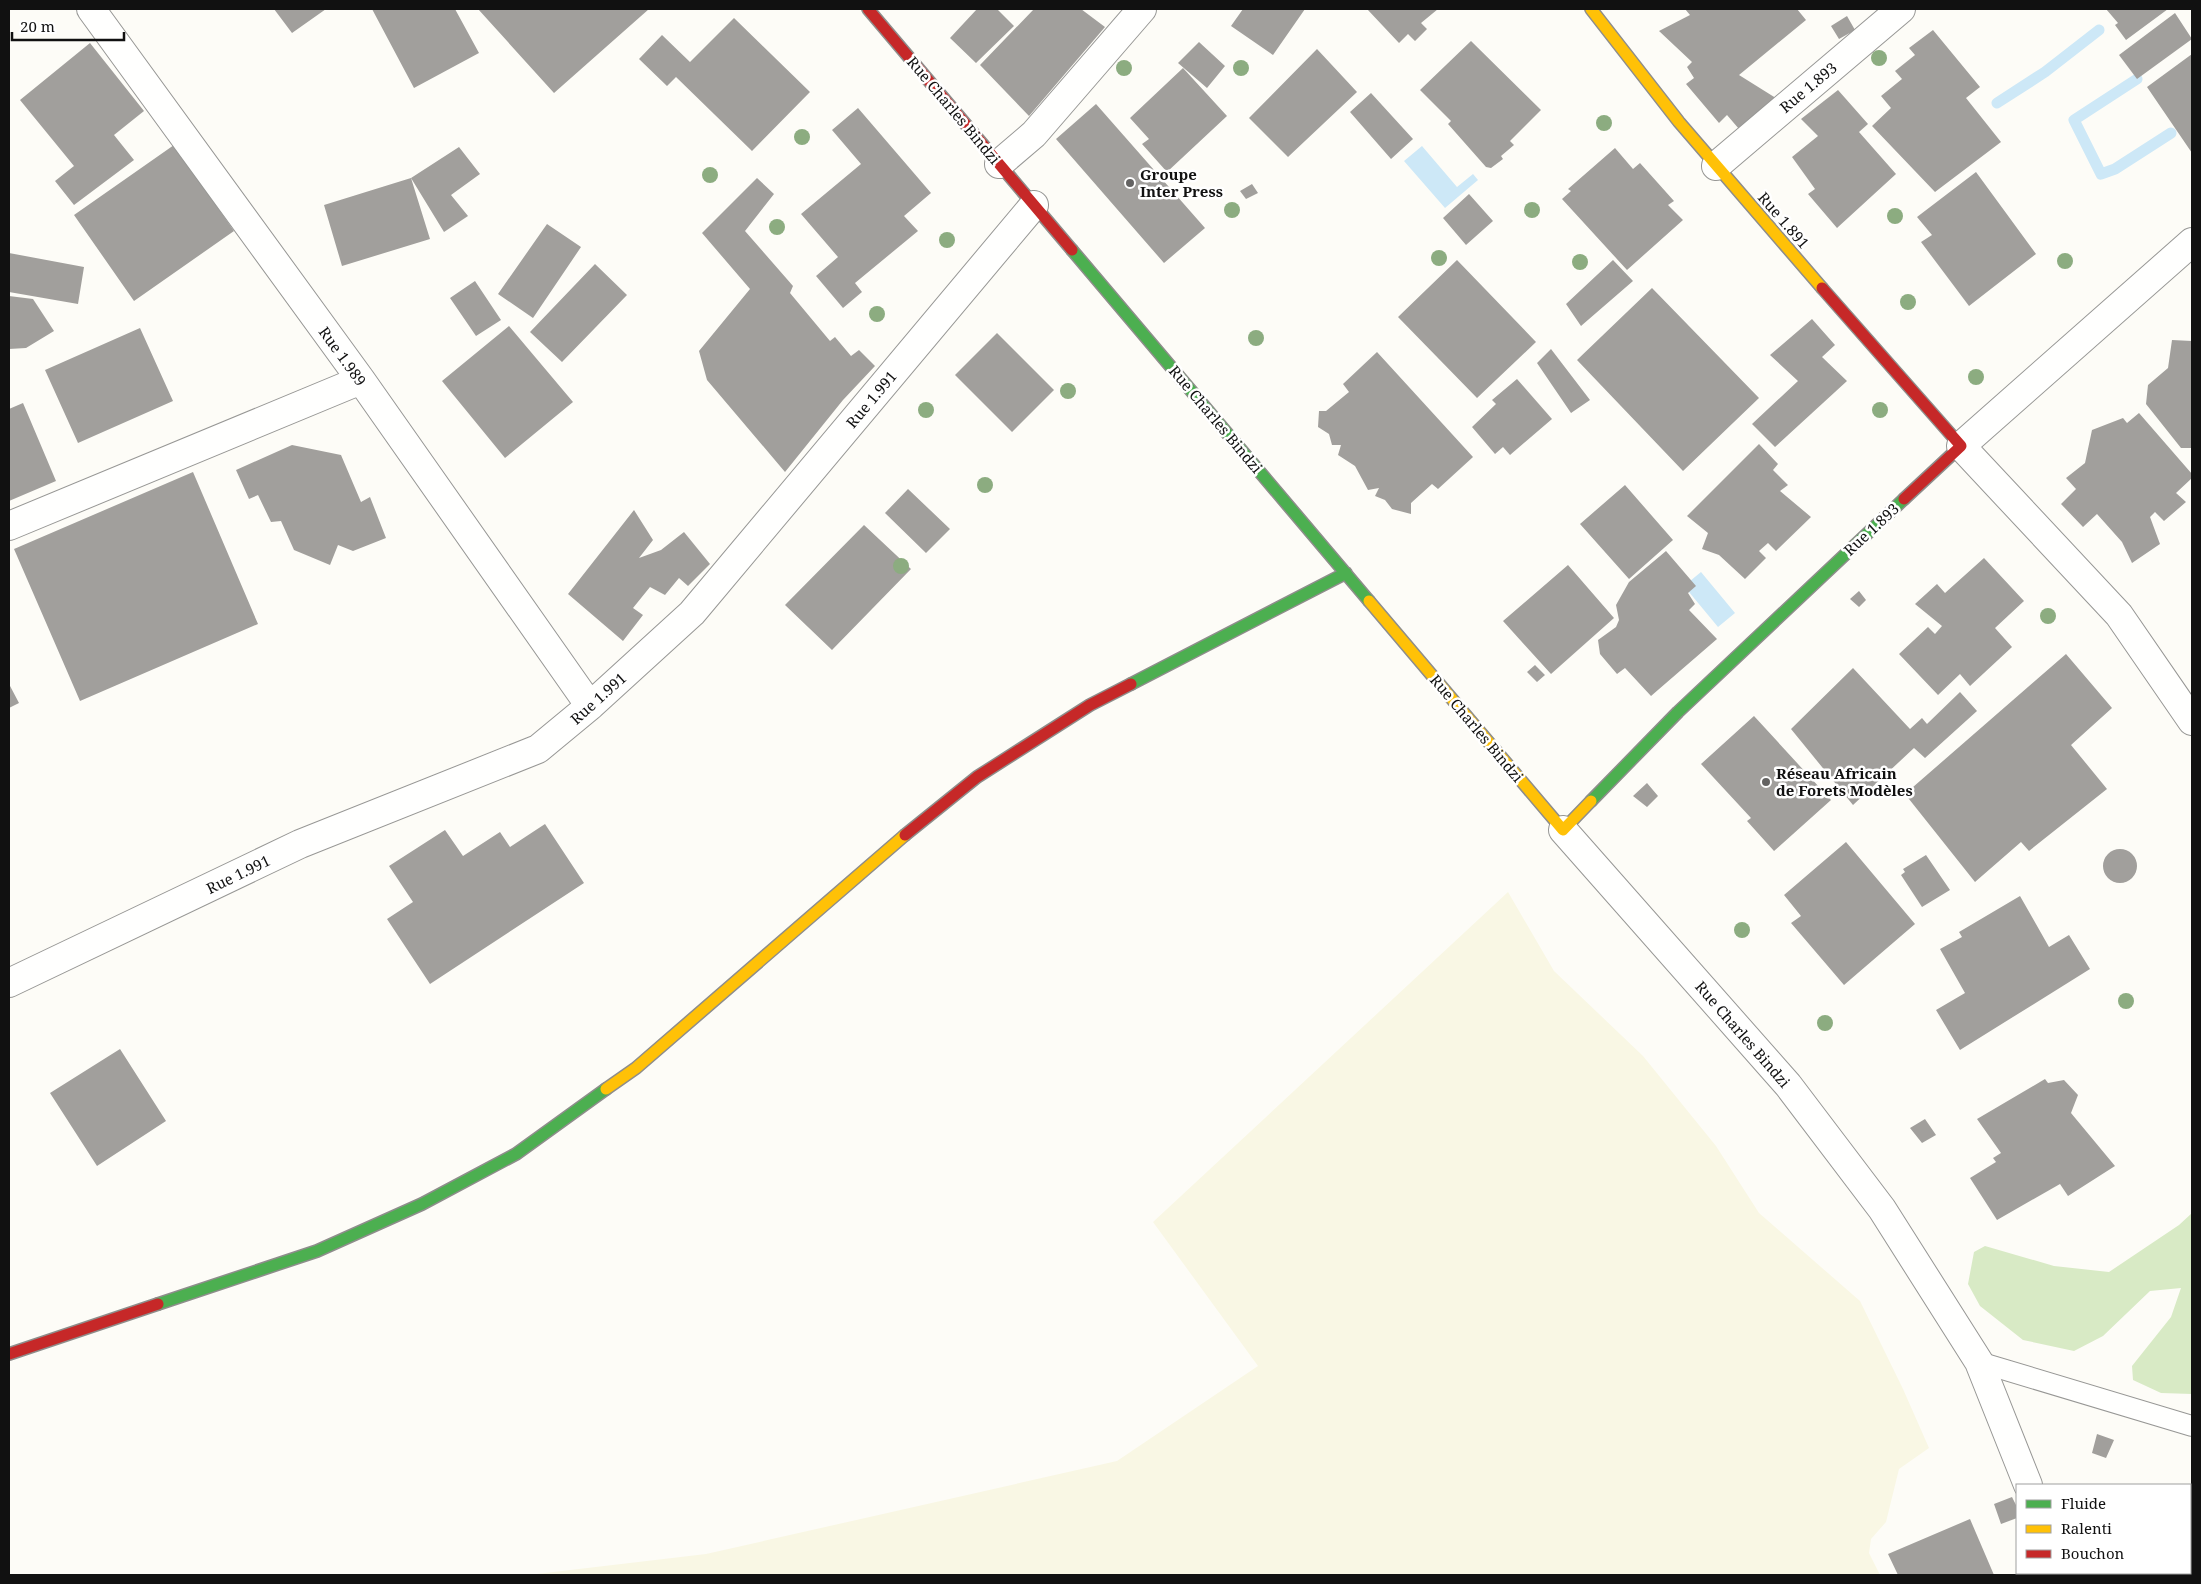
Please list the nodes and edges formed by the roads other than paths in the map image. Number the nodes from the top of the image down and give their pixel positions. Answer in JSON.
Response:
{"nodes":[{"id":1,"x":91,"y":9,"type":"edge"},
{"id":2,"x":868,"y":9,"type":"edge"},
{"id":3,"x":1142,"y":9,"type":"edge"},
{"id":4,"x":1590,"y":9,"type":"edge"},
{"id":5,"x":1901,"y":9,"type":"edge"},
{"id":6,"x":999,"y":164,"type":"junction"},
{"id":7,"x":1716,"y":166,"type":"junction"},
{"id":8,"x":1034,"y":205,"type":"junction"},
{"id":9,"x":2192,"y":242,"type":"edge"},
{"id":10,"x":361,"y":380,"type":"junction"},
{"id":11,"x":1961,"y":446,"type":"junction"},
{"id":12,"x":9,"y":526,"type":"edge"},
{"id":13,"x":1346,"y":573,"type":"junction"},
{"id":14,"x":590,"y":706,"type":"junction"},
{"id":15,"x":2192,"y":721,"type":"edge"},
{"id":16,"x":1563,"y":830,"type":"junction"},
{"id":17,"x":9,"y":983,"type":"edge"},
{"id":18,"x":9,"y":1354,"type":"edge"},
{"id":19,"x":1979,"y":1362,"type":"junction"},
{"id":20,"x":2192,"y":1426,"type":"edge"},
{"id":21,"x":2028,"y":1484,"type":"edge"}],
"edges":[{"from":1,"to":10,"type":"street","name":"Rue 1.989"},
{"from":2,"to":6,"type":"street","name":"Rue Charles Bindzi"},
{"from":3,"to":6,"type":"street"},
{"from":4,"to":7,"type":"street","name":"Rue 1.891"},
{"from":5,"to":7,"type":"street","name":"Rue 1.893"},
{"from":6,"to":8,"type":"street","name":"Rue Charles Bindzi"},
{"from":7,"to":11,"type":"street","name":"Rue 1.891"},
{"from":8,"to":13,"type":"street","name":"Rue Charles Bindzi"},
{"from":8,"to":14,"type":"street","name":"Rue 1.991"},
{"from":9,"to":11,"type":"street","name":"Rue 1.893"},
{"from":10,"to":12,"type":"street"},
{"from":10,"to":14,"type":"street","name":"Rue 1.989"},
{"from":11,"to":15,"type":"street"},
{"from":11,"to":16,"type":"street","name":"Rue 1.893"},
{"from":13,"to":16,"type":"street","name":"Rue Charles Bindzi"},
{"from":13,"to":18,"type":"street"},
{"from":14,"to":17,"type":"street","name":"Rue 1.991"},
{"from":16,"to":19,"type":"street","name":"Rue Charles Bindzi"},
{"from":19,"to":20,"type":"lane"},
{"from":19,"to":21,"type":"street","name":"Rue Charles Bindzi"}]}
